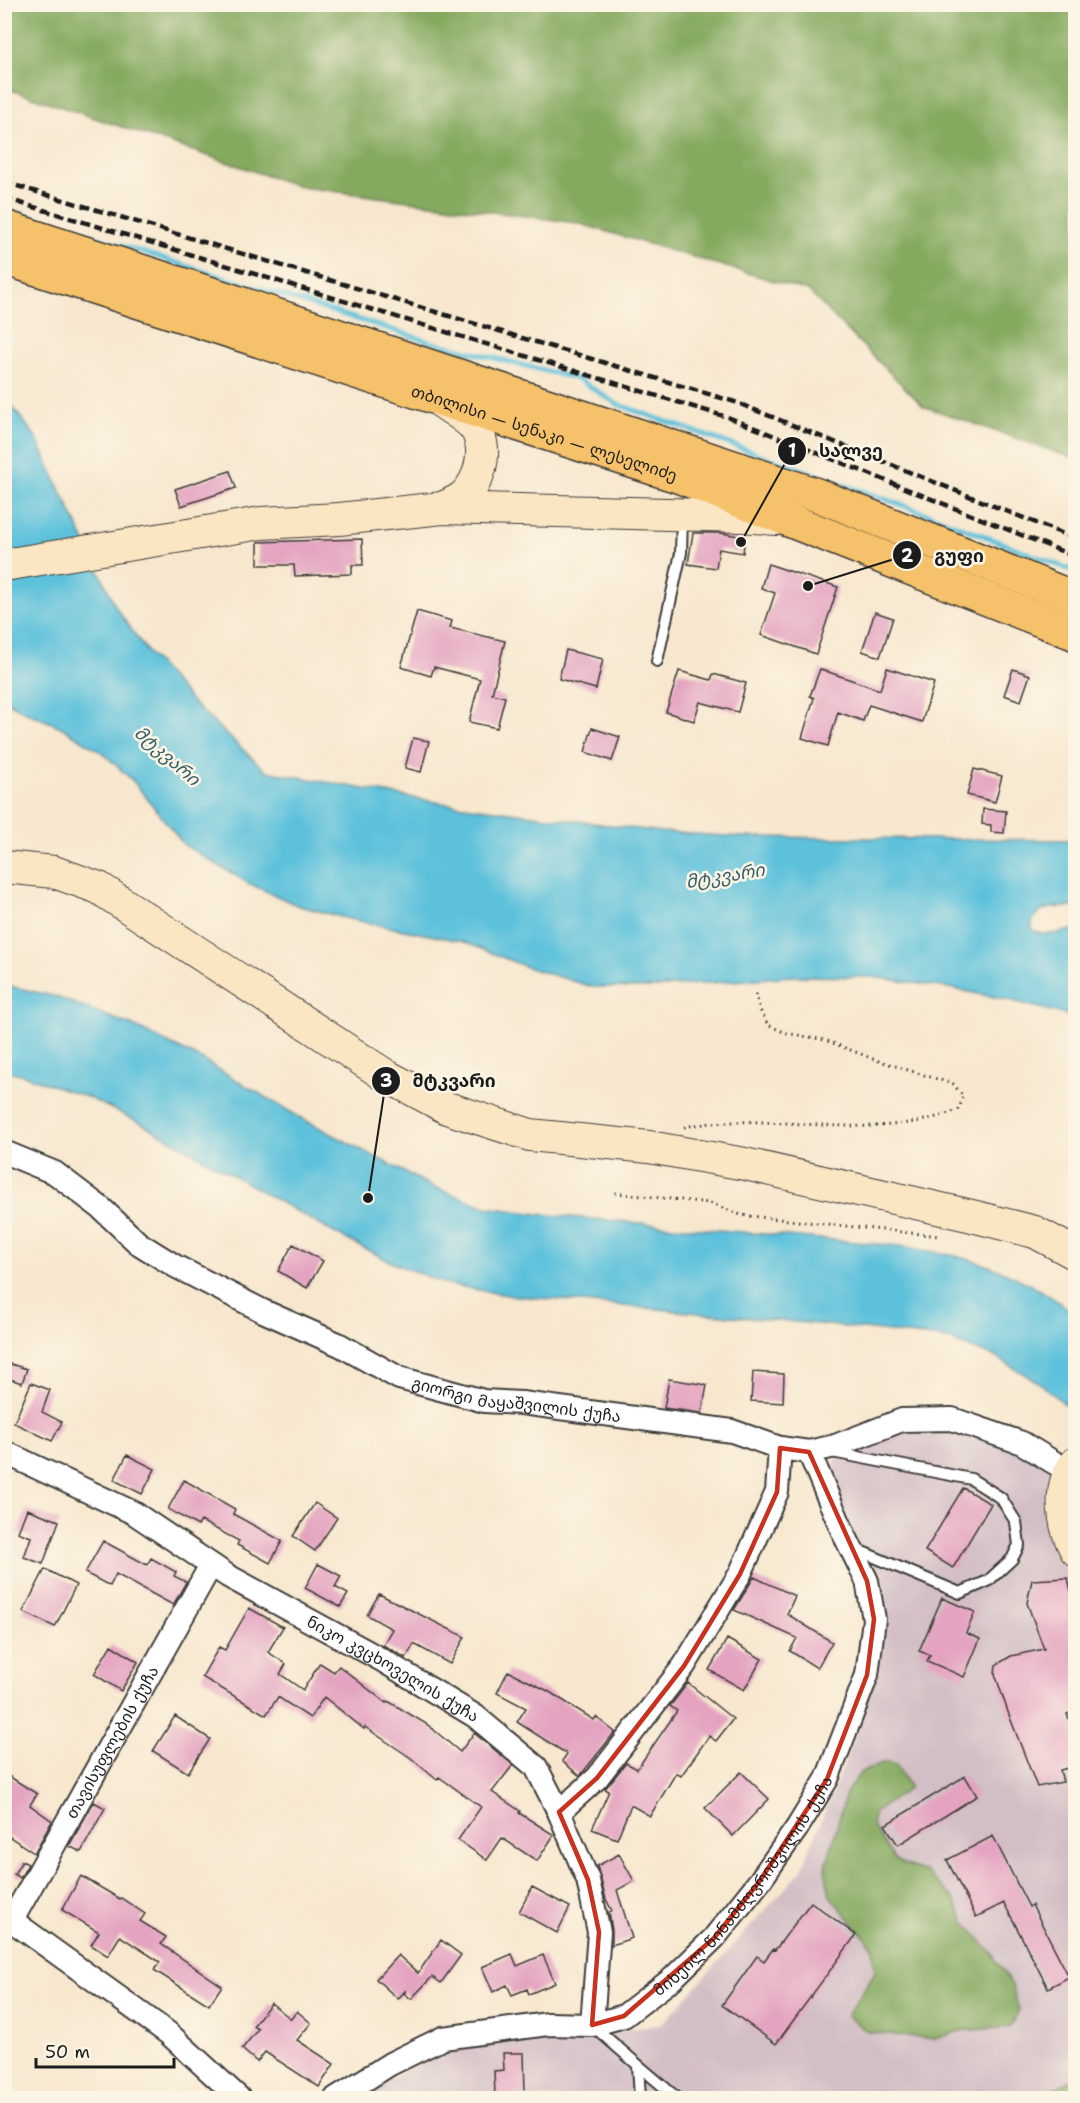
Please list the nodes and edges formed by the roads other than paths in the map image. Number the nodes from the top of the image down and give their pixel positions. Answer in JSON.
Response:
{"nodes":[{"id":1,"x":4,"y":227,"type":"edge"},
{"id":2,"x":4,"y":258,"type":"edge"},
{"id":3,"x":432,"y":396,"type":"junction"},
{"id":4,"x":442,"y":508,"type":"junction"},
{"id":5,"x":682,"y":514,"type":"junction"},
{"id":6,"x":794,"y":521,"type":"junction"},
{"id":7,"x":4,"y":564,"type":"edge"},
{"id":8,"x":1076,"y":599,"type":"edge"},
{"id":9,"x":1076,"y":634,"type":"edge"},
{"id":10,"x":657,"y":661,"type":"dead end"},
{"id":11,"x":4,"y":867,"type":"edge"},
{"id":12,"x":4,"y":1152,"type":"edge"},
{"id":13,"x":1076,"y":1254,"type":"edge"},
{"id":14,"x":780,"y":1448,"type":"junction"},
{"id":15,"x":815,"y":1450,"type":"junction"},
{"id":16,"x":4,"y":1452,"type":"edge"},
{"id":17,"x":1072,"y":1467,"type":"edge"},
{"id":18,"x":850,"y":1547,"type":"junction"},
{"id":19,"x":1076,"y":1550,"type":"edge"},
{"id":20,"x":211,"y":1565,"type":"junction"},
{"id":21,"x":559,"y":1812,"type":"junction"},
{"id":22,"x":8,"y":1918,"type":"edge"},
{"id":23,"x":592,"y":2025,"type":"junction"},
{"id":24,"x":638,"y":2065,"type":"junction"},
{"id":25,"x":239,"y":2098,"type":"edge"},
{"id":26,"x":336,"y":2098,"type":"edge"},
{"id":27,"x":640,"y":2098,"type":"edge"},
{"id":28,"x":677,"y":2098,"type":"edge"}],
"edges":[{"from":1,"to":8,"type":"highway","name":"თბილისი — სენაკი — ლესელიძე"},
{"from":2,"to":3,"type":"highway","name":"თბილისი — სენაკი — ლესელიძე"},
{"from":3,"to":4,"type":"street"},
{"from":3,"to":6,"type":"highway","name":"თბილისი — სენაკი — ლესელიძე"},
{"from":4,"to":5,"type":"street"},
{"from":4,"to":7,"type":"street"},
{"from":5,"to":6,"type":"street"},
{"from":5,"to":10,"type":"lane"},
{"from":6,"to":9,"type":"highway","name":"თბილისი — სენაკი — ლესელიძე"},
{"from":11,"to":13,"type":"street"},
{"from":12,"to":14,"type":"street","name":"გიორგი მაყაშვილის ქუჩა"},
{"from":14,"to":15,"type":"street","name":"გიორგი მაყაშვილის ქუჩა"},
{"from":14,"to":21,"type":"street"},
{"from":15,"to":17,"type":"street","name":"გიორგი მაყაშვილის ქუჩა"},
{"from":15,"to":18,"type":"street","name":"მიხეილ წინამძღვრიშვილის ქუჩა"},
{"from":15,"to":18,"type":"lane"},
{"from":16,"to":20,"type":"street","name":"ნიკო კვცხოველის ქუჩა"},
{"from":17,"to":19,"type":"street","name":"გიორგი მაყაშვილის ქუჩა"},
{"from":18,"to":23,"type":"street","name":"მიხეილ წინამძღვრიშვილის ქუჩა"},
{"from":20,"to":21,"type":"street","name":"ნიკო კვცხოველის ქუჩა"},
{"from":20,"to":22,"type":"street","name":"თავისუფლების ქუჩა"},
{"from":21,"to":23,"type":"street","name":"ნიკო კვცხოველის ქუჩა"},
{"from":22,"to":25,"type":"street","name":"თავისუფლების ქუჩა"},
{"from":23,"to":24,"type":"lane"},
{"from":23,"to":26,"type":"street","name":"მიხეილ წინამძღვრიშვილის ქუჩა"},
{"from":24,"to":27,"type":"lane"},
{"from":24,"to":28,"type":"lane"}]}
